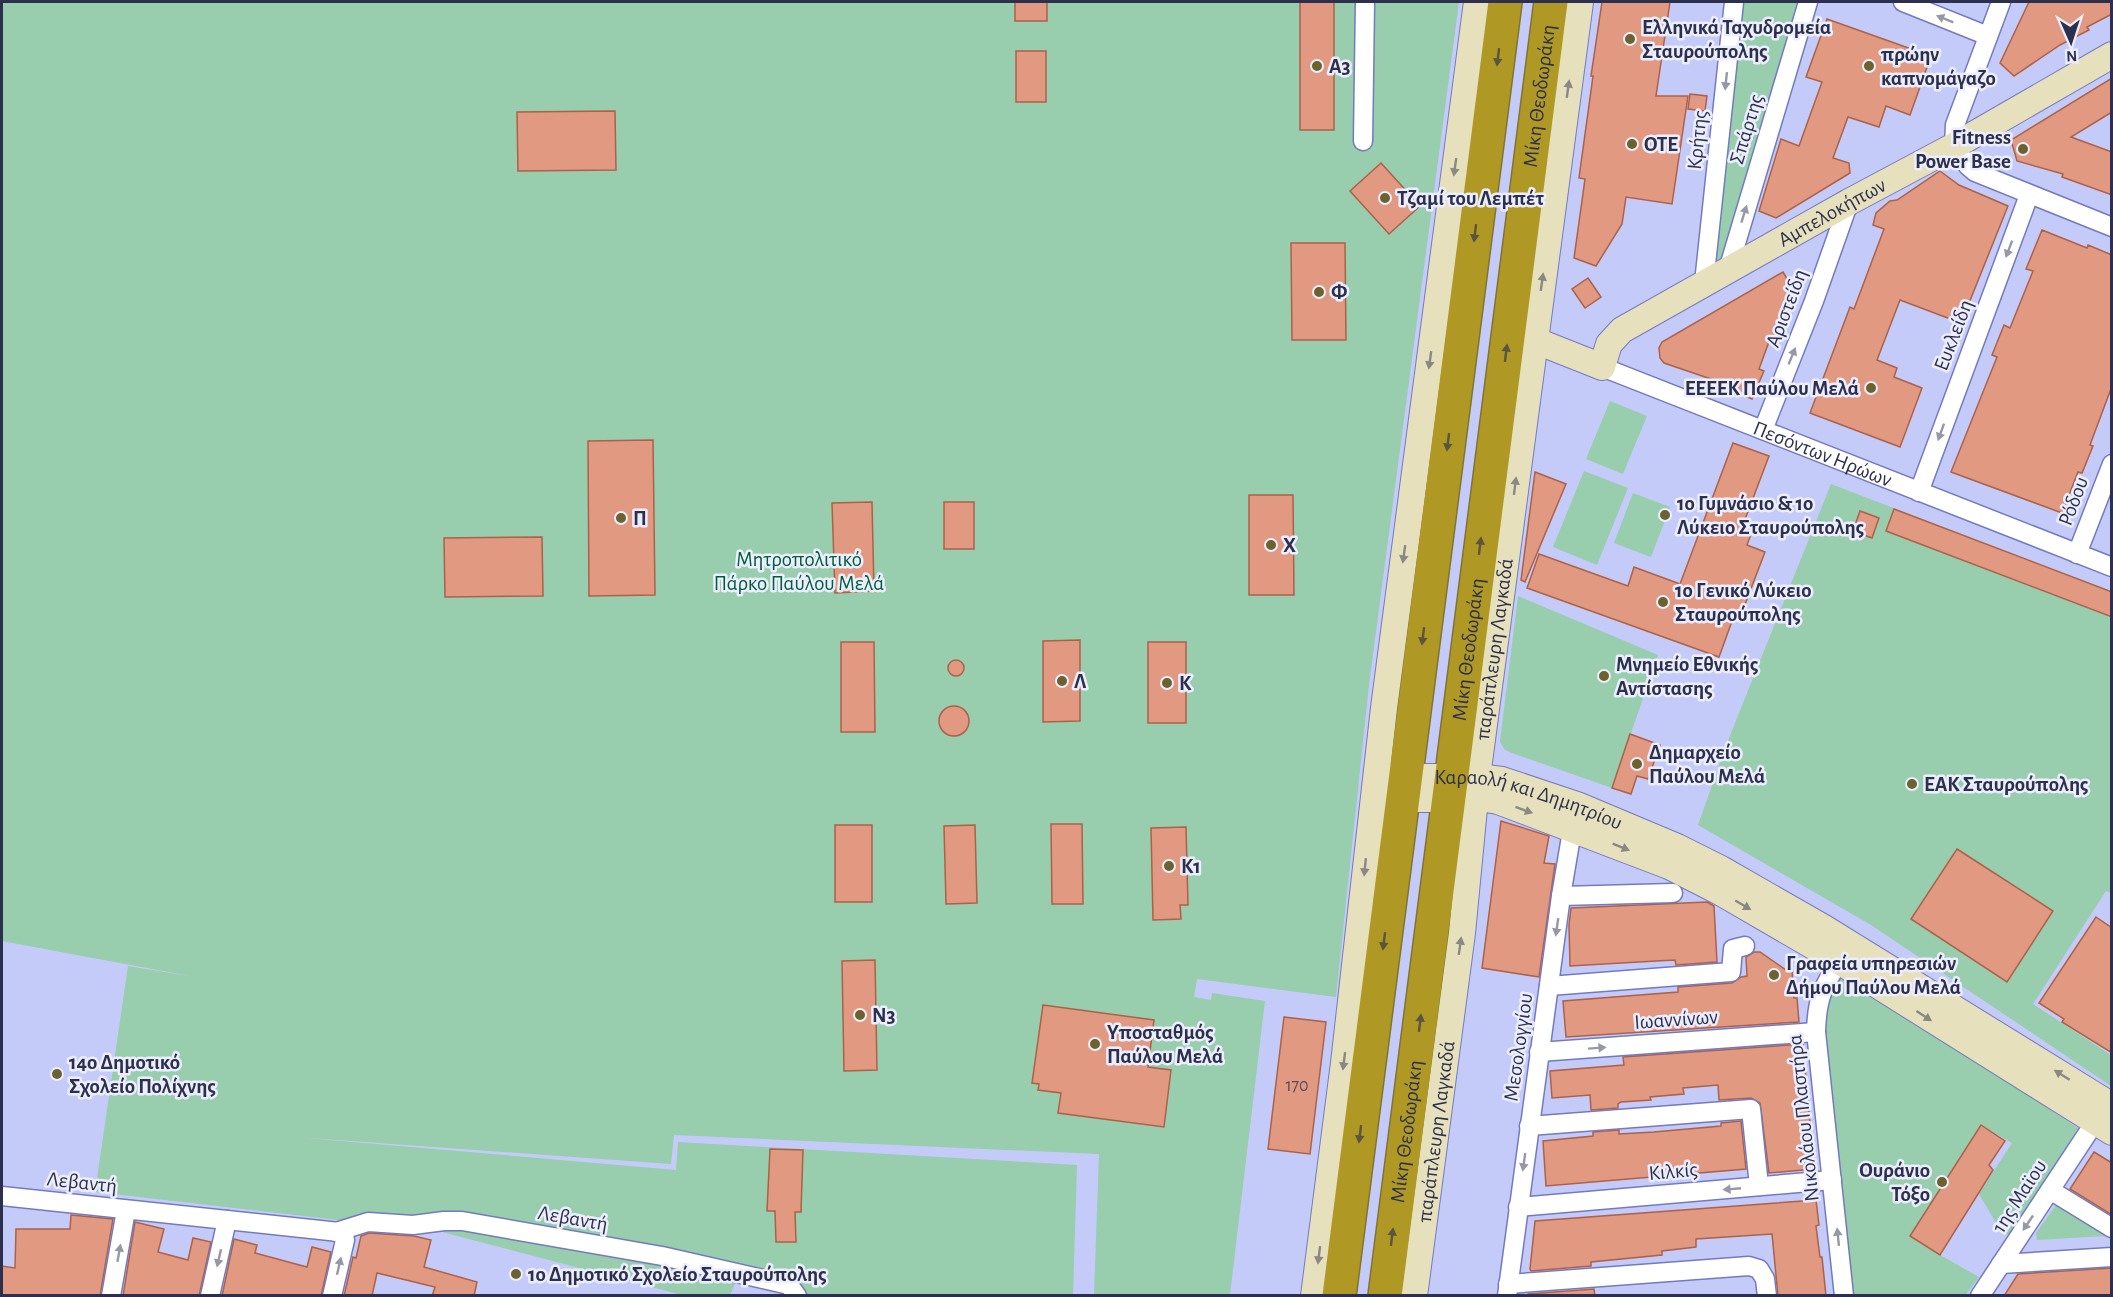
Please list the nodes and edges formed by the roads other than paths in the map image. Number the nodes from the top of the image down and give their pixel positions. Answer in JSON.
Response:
{"nodes":[{"id":1,"x":1365,"y":2,"type":"edge"},
{"id":2,"x":1477,"y":2,"type":"edge"},
{"id":3,"x":1505,"y":2,"type":"edge"},
{"id":4,"x":1551,"y":2,"type":"edge"},
{"id":5,"x":1580,"y":2,"type":"edge"},
{"id":6,"x":1734,"y":2,"type":"edge"},
{"id":7,"x":1808,"y":2,"type":"edge"},
{"id":8,"x":1903,"y":2,"type":"edge"},
{"id":9,"x":2001,"y":2,"type":"edge"},
{"id":10,"x":1988,"y":36,"type":"junction"},
{"id":11,"x":2112,"y":55,"type":"edge"},
{"id":12,"x":1477,"y":111,"type":"junction"},
{"id":13,"x":1363,"y":141,"type":"dead end"},
{"id":14,"x":1954,"y":146,"type":"junction"},
{"id":15,"x":2029,"y":195,"type":"junction"},
{"id":16,"x":1849,"y":202,"type":"junction"},
{"id":17,"x":2112,"y":227,"type":"edge"},
{"id":18,"x":1728,"y":270,"type":"junction"},
{"id":19,"x":1704,"y":283,"type":"junction"},
{"id":20,"x":1534,"y":340,"type":"junction"},
{"id":21,"x":1602,"y":367,"type":"junction"},
{"id":22,"x":1763,"y":430,"type":"junction"},
{"id":23,"x":2112,"y":464,"type":"edge"},
{"id":24,"x":1919,"y":492,"type":"junction"},
{"id":25,"x":2077,"y":554,"type":"junction"},
{"id":26,"x":2112,"y":567,"type":"edge"},
{"id":27,"x":1389,"y":788,"type":"junction"},
{"id":28,"x":1463,"y":788,"type":"junction"},
{"id":29,"x":1575,"y":817,"type":"junction"},
{"id":30,"x":1673,"y":893,"type":"dead end"},
{"id":31,"x":1561,"y":896,"type":"junction"},
{"id":32,"x":1746,"y":946,"type":"dead end"},
{"id":33,"x":1844,"y":953,"type":"junction"},
{"id":34,"x":1549,"y":986,"type":"junction"},
{"id":35,"x":1816,"y":1032,"type":"junction"},
{"id":36,"x":1539,"y":1052,"type":"junction"},
{"id":37,"x":2106,"y":1120,"type":"edge"},
{"id":38,"x":1529,"y":1126,"type":"junction"},
{"id":39,"x":1832,"y":1180,"type":"junction"},
{"id":40,"x":1759,"y":1186,"type":"junction"},
{"id":41,"x":2050,"y":1190,"type":"junction"},
{"id":42,"x":2,"y":1196,"type":"edge"},
{"id":43,"x":1518,"y":1207,"type":"junction"},
{"id":44,"x":126,"y":1210,"type":"junction"},
{"id":45,"x":227,"y":1220,"type":"junction"},
{"id":46,"x":2112,"y":1228,"type":"edge"},
{"id":47,"x":340,"y":1234,"type":"junction"},
{"id":48,"x":2112,"y":1257,"type":"edge"},
{"id":49,"x":2001,"y":1264,"type":"junction"},
{"id":50,"x":1508,"y":1290,"type":"edge"},
{"id":51,"x":111,"y":1296,"type":"edge"},
{"id":52,"x":210,"y":1296,"type":"edge"},
{"id":53,"x":332,"y":1296,"type":"edge"},
{"id":54,"x":797,"y":1296,"type":"edge"},
{"id":55,"x":1314,"y":1296,"type":"edge"},
{"id":56,"x":1339,"y":1296,"type":"edge"},
{"id":57,"x":1385,"y":1296,"type":"edge"},
{"id":58,"x":1414,"y":1296,"type":"edge"},
{"id":59,"x":1767,"y":1296,"type":"edge"},
{"id":60,"x":1844,"y":1296,"type":"edge"},
{"id":61,"x":1980,"y":1296,"type":"edge"}],
"edges":[{"from":1,"to":13,"type":"street"},
{"from":2,"to":12,"type":"street"},
{"from":3,"to":12,"type":"highway","one_way":true},
{"from":28,"to":4,"type":"highway","name":"Μίκη Θεοδωράκη","one_way":true},
{"from":20,"to":5,"type":"street","name":"παράπλευρη Λαγκαδά","one_way":true},
{"from":6,"to":19,"type":"street","name":"Κρήτης","one_way":true},
{"from":18,"to":7,"type":"street","name":"Σπάρτης","one_way":true},
{"from":10,"to":8,"type":"street","one_way":true},
{"from":9,"to":10,"type":"street"},
{"from":10,"to":14,"type":"street"},
{"from":11,"to":14,"type":"street","name":"Αμπελοκήπων"},
{"from":12,"to":27,"type":"highway","one_way":true},
{"from":14,"to":15,"type":"street"},
{"from":14,"to":16,"type":"street","name":"Αμπελοκήπων"},
{"from":15,"to":17,"type":"street"},
{"from":15,"to":24,"type":"street","name":"Ευκλείδη","one_way":true},
{"from":16,"to":18,"type":"street","name":"Αμπελοκήπων"},
{"from":22,"to":16,"type":"street","name":"Αριστείδη","one_way":true},
{"from":18,"to":19,"type":"street","name":"Αμπελοκήπων"},
{"from":19,"to":21,"type":"street","name":"Αμπελοκήπων"},
{"from":20,"to":21,"type":"street","name":"Πεσόντων Ηρώων"},
{"from":28,"to":20,"type":"street","name":"παράπλευρη Λαγκαδά","one_way":true},
{"from":21,"to":22,"type":"street","name":"Πεσόντων Ηρώων"},
{"from":22,"to":24,"type":"street","name":"Πεσόντων Ηρώων"},
{"from":23,"to":25,"type":"street","name":"Ρόδου"},
{"from":24,"to":25,"type":"street","name":"Πεσόντων Ηρώων"},
{"from":25,"to":26,"type":"street","name":"Πεσόντων Ηρώων"},
{"from":27,"to":28,"type":"street","name":"Καραολή και Δημητρίου"},
{"from":27,"to":55,"type":"street","one_way":true},
{"from":27,"to":56,"type":"highway","one_way":true},
{"from":28,"to":29,"type":"street","name":"Καραολή και Δημητρίου"},
{"from":57,"to":28,"type":"highway","name":"Μίκη Θεοδωράκη","one_way":true},
{"from":58,"to":28,"type":"street","name":"παράπλευρη Λαγκαδά","one_way":true},
{"from":29,"to":31,"type":"street","name":"Μεσολογγίου"},
{"from":29,"to":33,"type":"street","name":"Καραολή και Δημητρίου"},
{"from":30,"to":31,"type":"street"},
{"from":31,"to":34,"type":"street","name":"Μεσολογγίου","one_way":true},
{"from":32,"to":34,"type":"street"},
{"from":33,"to":35,"type":"street","name":"Νικολάου Πλαστήρα"},
{"from":33,"to":37,"type":"street","name":"Καραολή και Δημητρίου"},
{"from":34,"to":36,"type":"street","name":"Μεσολογγίου"},
{"from":36,"to":35,"type":"street","name":"Ιωαννίνων","one_way":true},
{"from":35,"to":39,"type":"street","name":"Νικολάου Πλαστήρα"},
{"from":36,"to":38,"type":"street","name":"Μεσολογγίου"},
{"from":37,"to":41,"type":"street","name":"1ης Μαϊου"},
{"from":38,"to":40,"type":"street"},
{"from":38,"to":43,"type":"street","name":"Μεσολογγίου","one_way":true},
{"from":39,"to":40,"type":"street","name":"Κιλκίς"},
{"from":60,"to":39,"type":"street","name":"Νικολάου Πλαστήρα","one_way":true},
{"from":40,"to":43,"type":"street","name":"Κιλκίς","one_way":true},
{"from":41,"to":46,"type":"street"},
{"from":41,"to":49,"type":"street","name":"1ης Μαϊου","one_way":true},
{"from":42,"to":44,"type":"street","name":"Λεβαντή"},
{"from":43,"to":50,"type":"street","name":"Μεσολογγίου"},
{"from":44,"to":45,"type":"street","name":"Λεβαντή"},
{"from":51,"to":44,"type":"street","one_way":true},
{"from":45,"to":47,"type":"street","name":"Λεβαντή"},
{"from":45,"to":52,"type":"street","one_way":true},
{"from":53,"to":47,"type":"street","one_way":true},
{"from":47,"to":54,"type":"street","name":"Λεβαντή"},
{"from":48,"to":49,"type":"street"},
{"from":49,"to":61,"type":"street","name":"1ης Μαϊου"},
{"from":50,"to":59,"type":"street"}]}
